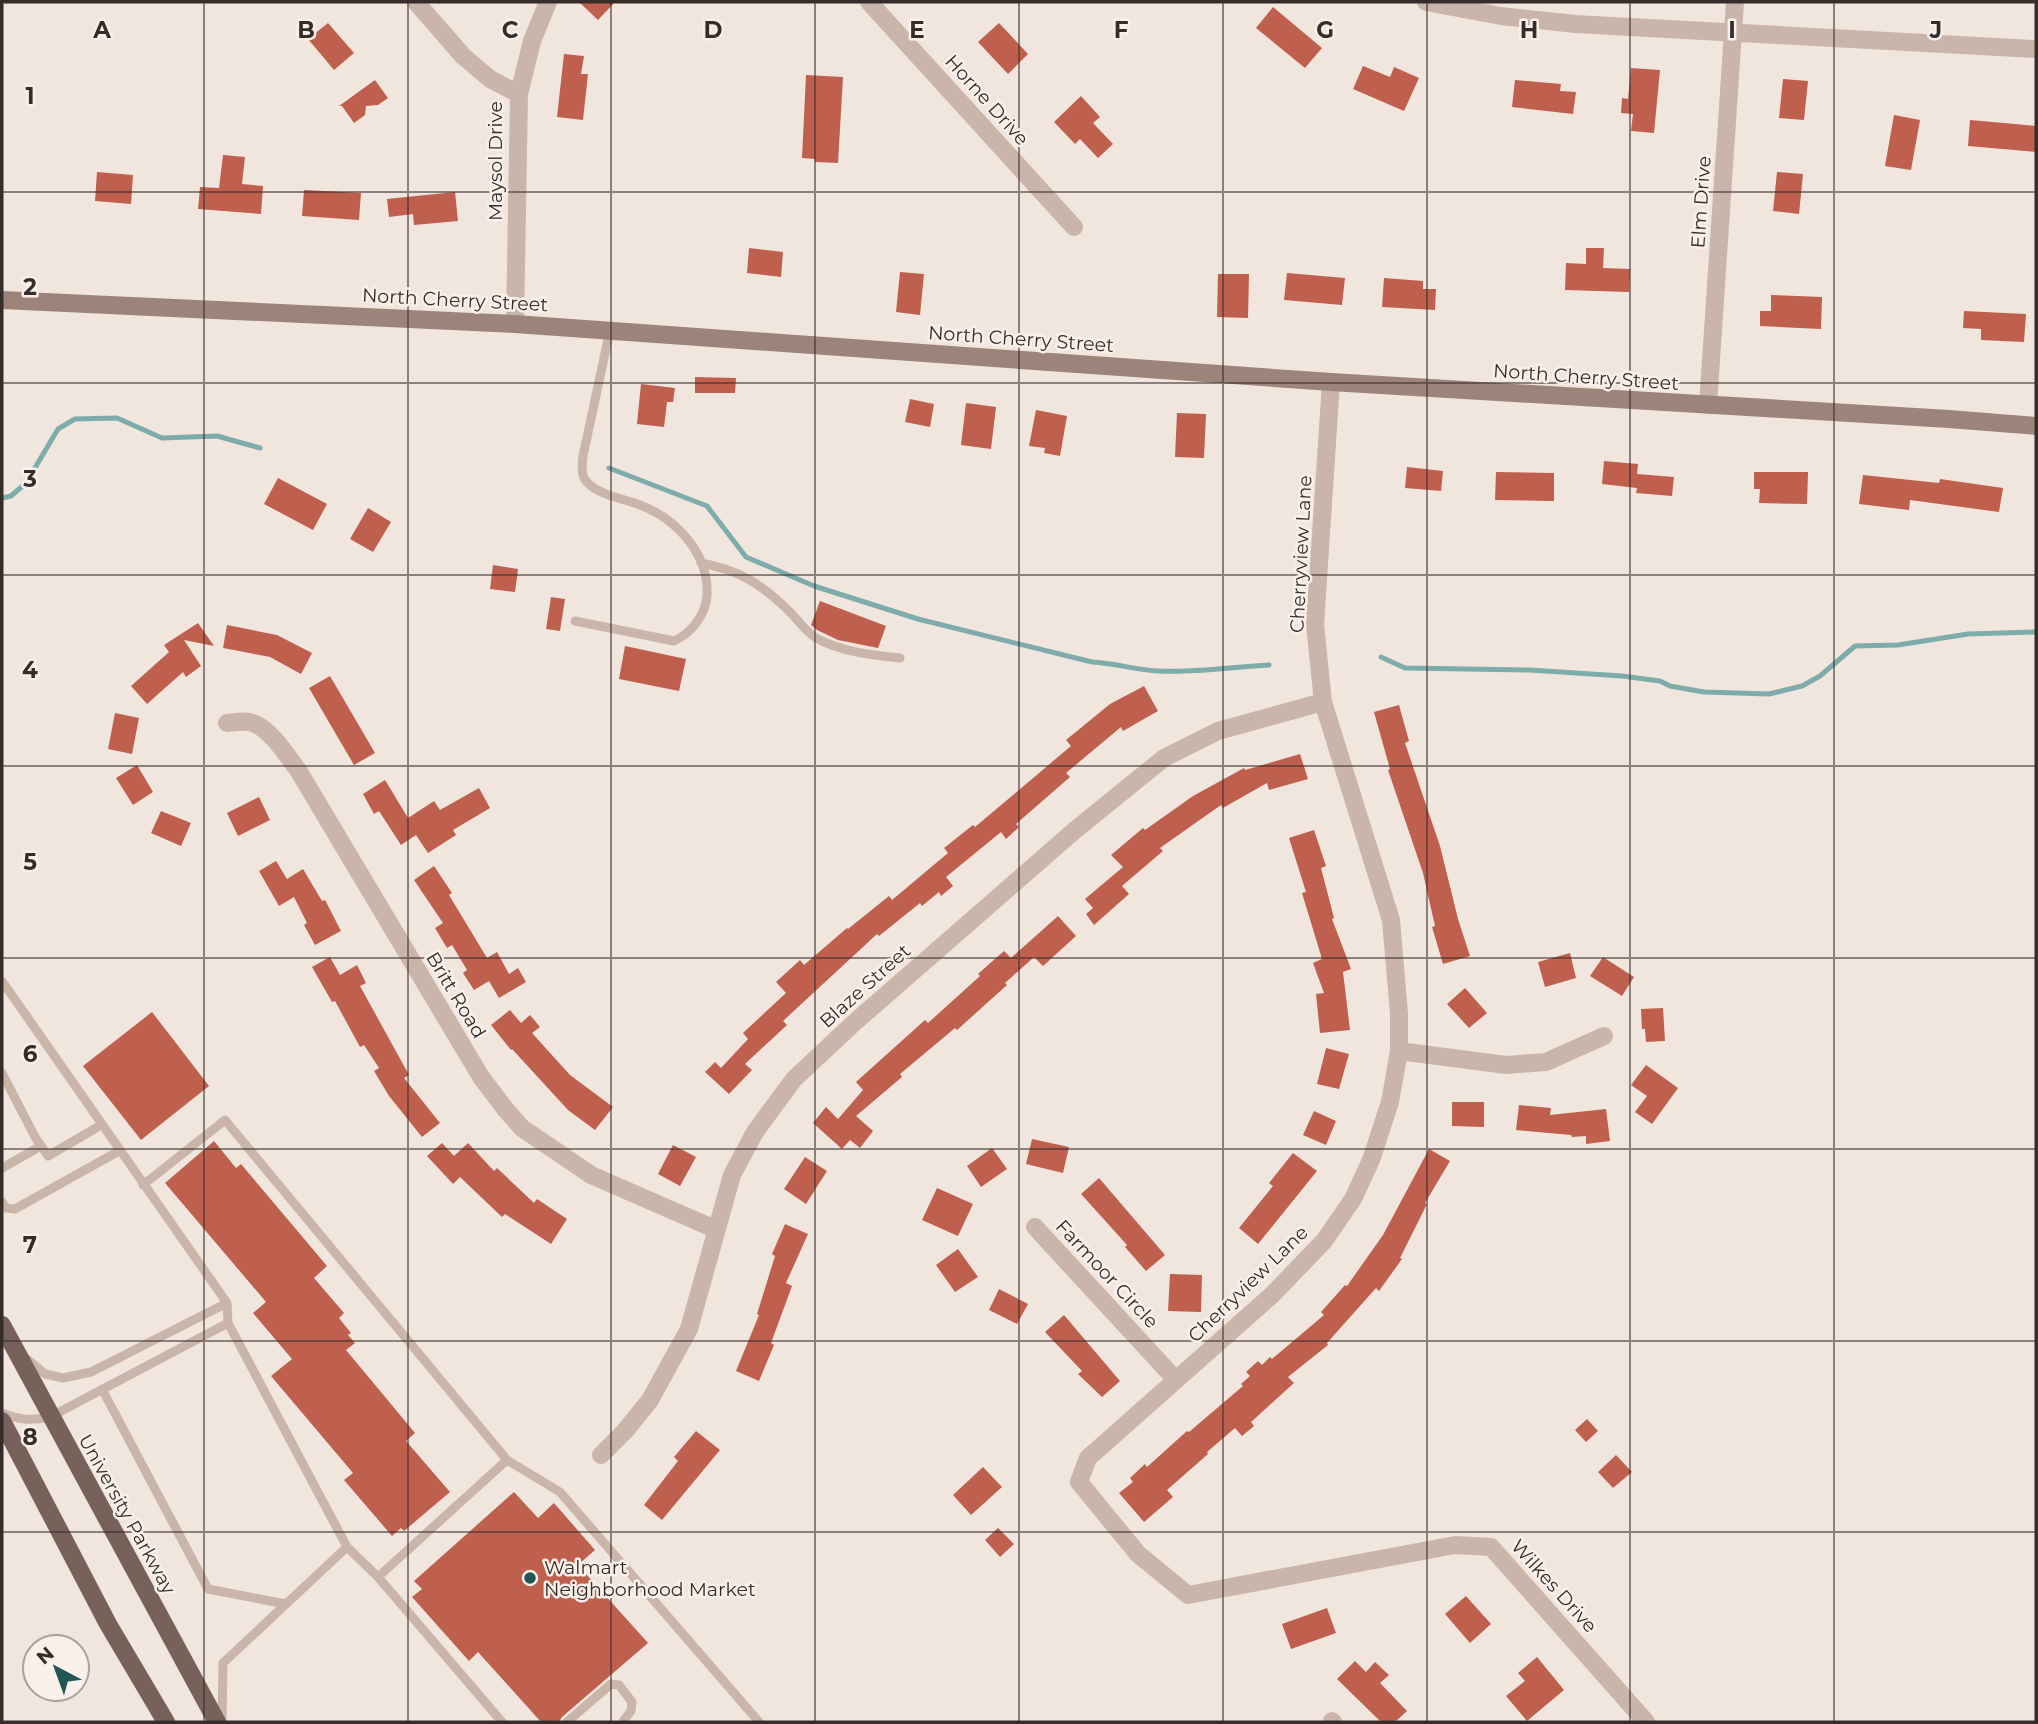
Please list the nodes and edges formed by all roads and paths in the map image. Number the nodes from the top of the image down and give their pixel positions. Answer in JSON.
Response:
{"nodes":[{"id":1,"x":416,"y":2,"type":"edge"},
{"id":2,"x":548,"y":2,"type":"edge"},
{"id":3,"x":869,"y":2,"type":"edge"},
{"id":4,"x":1426,"y":2,"type":"edge"},
{"id":5,"x":1735,"y":2,"type":"edge"},
{"id":6,"x":1734,"y":31,"type":"junction"},
{"id":7,"x":2036,"y":49,"type":"edge"},
{"id":8,"x":519,"y":94,"type":"junction"},
{"id":9,"x":1074,"y":227,"type":"dead end"},
{"id":10,"x":2,"y":300,"type":"edge"},
{"id":11,"x":515,"y":324,"type":"junction"},
{"id":12,"x":610,"y":331,"type":"junction"},
{"id":13,"x":1331,"y":382,"type":"junction"},
{"id":14,"x":1707,"y":405,"type":"junction"},
{"id":15,"x":2036,"y":426,"type":"edge"},
{"id":16,"x":701,"y":563,"type":"junction"},
{"id":17,"x":575,"y":621,"type":"dead end"},
{"id":18,"x":900,"y":658,"type":"dead end"},
{"id":19,"x":1323,"y":702,"type":"junction"},
{"id":20,"x":227,"y":723,"type":"dead end"},
{"id":21,"x":2,"y":981,"type":"edge"},
{"id":22,"x":1604,"y":1035,"type":"dead end"},
{"id":23,"x":1399,"y":1051,"type":"junction"},
{"id":24,"x":2,"y":1073,"type":"edge"},
{"id":25,"x":102,"y":1125,"type":"junction"},
{"id":26,"x":41,"y":1146,"type":"junction"},
{"id":27,"x":120,"y":1151,"type":"junction"},
{"id":28,"x":2,"y":1168,"type":"edge"},
{"id":29,"x":143,"y":1185,"type":"junction"},
{"id":30,"x":2,"y":1202,"type":"edge"},
{"id":31,"x":1035,"y":1227,"type":"dead end"},
{"id":32,"x":715,"y":1229,"type":"junction"},
{"id":33,"x":227,"y":1303,"type":"junction"},
{"id":34,"x":228,"y":1323,"type":"junction"},
{"id":35,"x":5,"y":1332,"type":"edge"},
{"id":36,"x":1176,"y":1380,"type":"junction"},
{"id":37,"x":102,"y":1389,"type":"junction"},
{"id":38,"x":2,"y":1413,"type":"edge"},
{"id":39,"x":50,"y":1417,"type":"junction"},
{"id":40,"x":2,"y":1421,"type":"edge"},
{"id":41,"x":601,"y":1455,"type":"dead end"},
{"id":42,"x":507,"y":1460,"type":"junction"},
{"id":43,"x":347,"y":1547,"type":"junction"},
{"id":44,"x":1318,"y":1573,"type":"joint"},
{"id":45,"x":378,"y":1577,"type":"junction"},
{"id":46,"x":286,"y":1604,"type":"junction"},
{"id":47,"x":624,"y":1720,"type":"dead end"},
{"id":48,"x":166,"y":1722,"type":"edge"},
{"id":49,"x":220,"y":1722,"type":"edge"},
{"id":50,"x":502,"y":1722,"type":"edge"},
{"id":51,"x":567,"y":1722,"type":"edge"},
{"id":52,"x":759,"y":1722,"type":"edge"},
{"id":53,"x":1646,"y":1722,"type":"edge"}],
"edges":[{"from":1,"to":8,"type":"street","name":"Maysol Drive"},
{"from":2,"to":8,"type":"street"},
{"from":3,"to":9,"type":"street","name":"Horne Drive"},
{"from":4,"to":6,"type":"street"},
{"from":5,"to":6,"type":"street","name":"Elm Drive"},
{"from":6,"to":7,"type":"street"},
{"from":6,"to":14,"type":"street","name":"Elm Drive"},
{"from":8,"to":11,"type":"street","name":"Maysol Drive"},
{"from":10,"to":11,"type":"street","name":"North Cherry Street"},
{"from":11,"to":12,"type":"street","name":"North Cherry Street"},
{"from":12,"to":13,"type":"street","name":"North Cherry Street"},
{"from":12,"to":16,"type":"lane"},
{"from":13,"to":14,"type":"street","name":"North Cherry Street"},
{"from":13,"to":19,"type":"street","name":"Cherryview Lane"},
{"from":14,"to":15,"type":"street","name":"North Cherry Street"},
{"from":16,"to":17,"type":"lane"},
{"from":16,"to":18,"type":"lane"},
{"from":19,"to":23,"type":"street","name":"Cherryview Lane"},
{"from":19,"to":32,"type":"street","name":"Blaze Street"},
{"from":20,"to":32,"type":"street","name":"Britt Road"},
{"from":21,"to":25,"type":"lane"},
{"from":22,"to":23,"type":"street"},
{"from":23,"to":36,"type":"street","name":"Cherryview Lane"},
{"from":24,"to":26,"type":"lane"},
{"from":25,"to":26,"type":"lane"},
{"from":25,"to":27,"type":"lane"},
{"from":26,"to":28,"type":"lane"},
{"from":27,"to":29,"type":"lane"},
{"from":27,"to":30,"type":"lane"},
{"from":29,"to":33,"type":"lane"},
{"from":29,"to":42,"type":"lane"},
{"from":31,"to":36,"type":"street","name":"Farmoor Circle"},
{"from":32,"to":41,"type":"street","name":"Blaze Street"},
{"from":33,"to":34,"type":"lane"},
{"from":33,"to":35,"type":"lane"},
{"from":34,"to":37,"type":"lane"},
{"from":34,"to":43,"type":"lane"},
{"from":35,"to":39,"type":"main road","name":"University Parkway"},
{"from":36,"to":44,"type":"street","name":"Cherryview Lane"},
{"from":37,"to":39,"type":"lane"},
{"from":37,"to":46,"type":"lane"},
{"from":38,"to":39,"type":"lane"},
{"from":39,"to":49,"type":"main road","name":"University Parkway"},
{"from":40,"to":48,"type":"main road"},
{"from":42,"to":45,"type":"lane"},
{"from":42,"to":52,"type":"lane"},
{"from":43,"to":45,"type":"lane"},
{"from":43,"to":46,"type":"lane"},
{"from":44,"to":53,"type":"street","name":"Wilkes Drive"},
{"from":45,"to":50,"type":"lane"},
{"from":46,"to":49,"type":"lane"},
{"from":47,"to":51,"type":"lane"}]}
